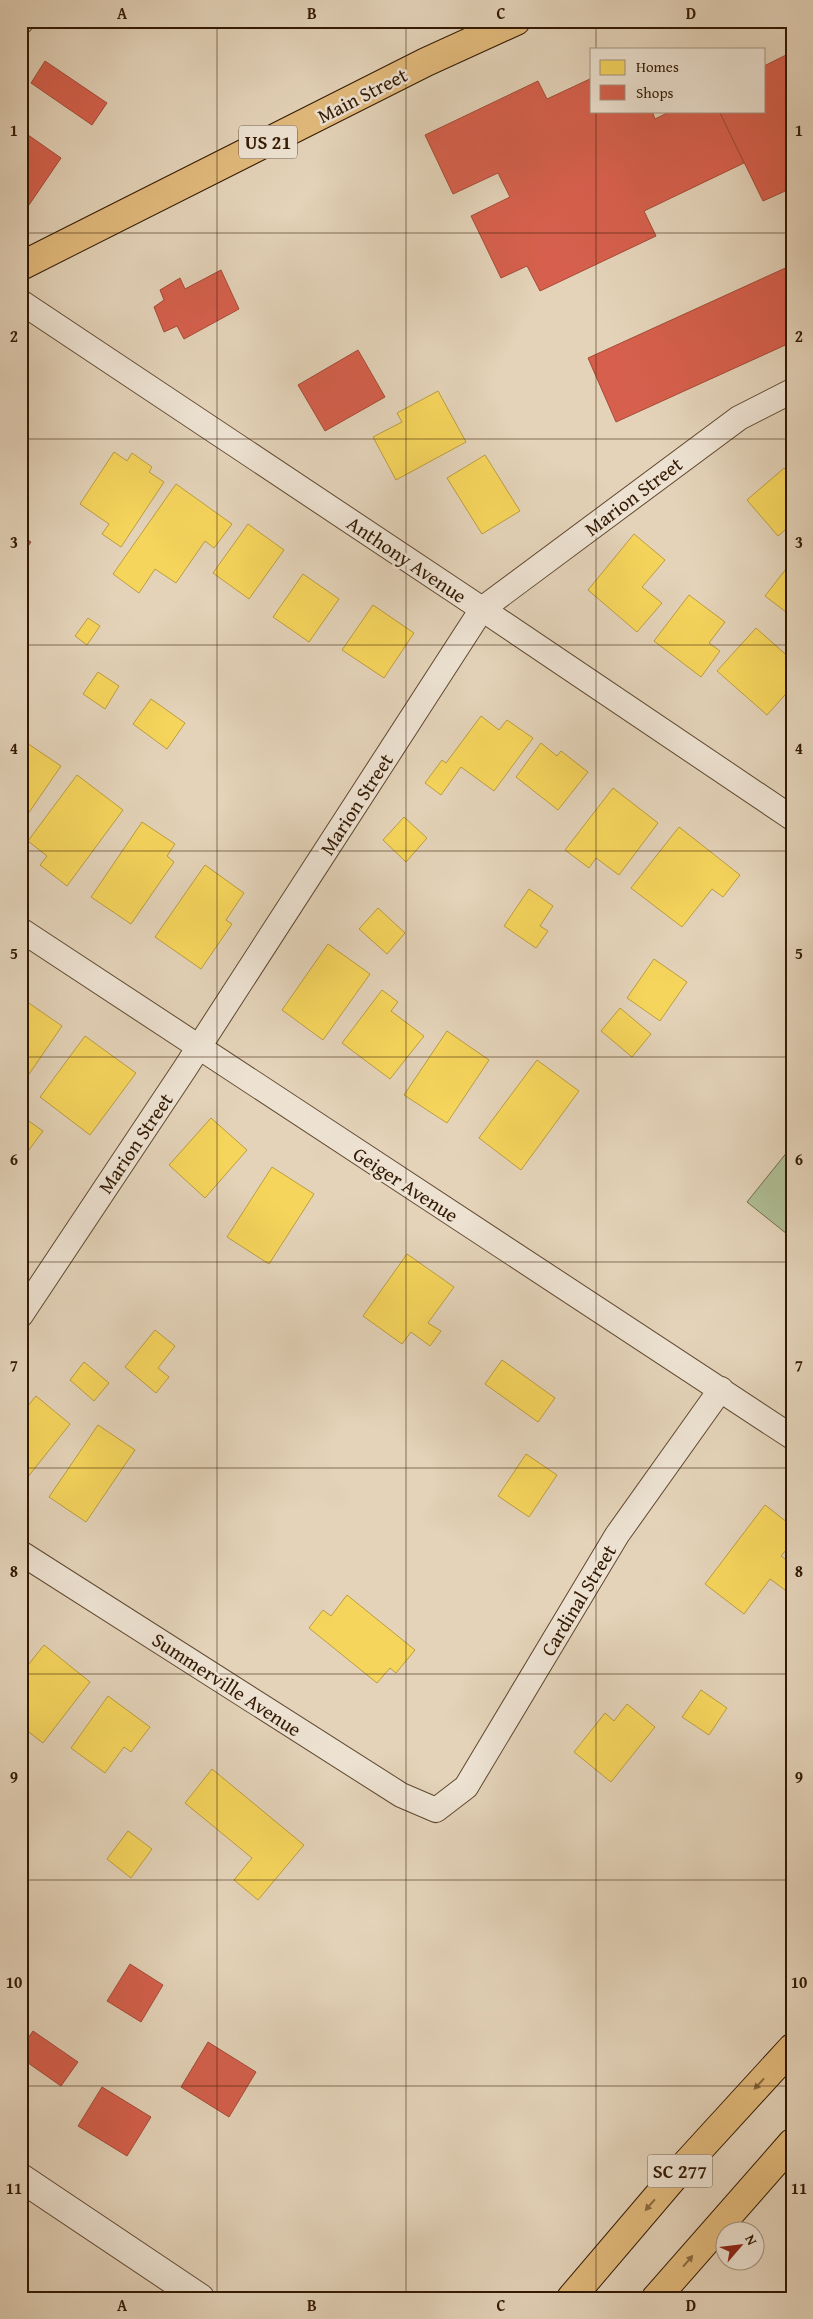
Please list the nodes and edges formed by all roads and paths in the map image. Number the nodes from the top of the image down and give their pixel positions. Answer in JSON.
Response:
{"nodes":[{"id":1,"x":516,"y":21,"type":"edge"},
{"id":2,"x":21,"y":266,"type":"edge"},
{"id":3,"x":21,"y":302,"type":"edge"},
{"id":4,"x":792,"y":391,"type":"edge"},
{"id":5,"x":482,"y":609,"type":"junction"},
{"id":6,"x":792,"y":818,"type":"edge"},
{"id":7,"x":21,"y":930,"type":"edge"},
{"id":8,"x":198,"y":1048,"type":"junction"},
{"id":9,"x":21,"y":1315,"type":"edge"},
{"id":10,"x":721,"y":1389,"type":"junction"},
{"id":11,"x":792,"y":1437,"type":"edge"},
{"id":12,"x":21,"y":1553,"type":"edge"},
{"id":13,"x":436,"y":1810,"type":"joint"},
{"id":14,"x":792,"y":2048,"type":"edge"},
{"id":15,"x":792,"y":2143,"type":"edge"},
{"id":16,"x":21,"y":2178,"type":"edge"},
{"id":17,"x":200,"y":2298,"type":"edge"},
{"id":18,"x":571,"y":2298,"type":"edge"},
{"id":19,"x":656,"y":2298,"type":"edge"}],
"edges":[{"from":1,"to":2,"type":"main road","name":"Main Street","number":"US 21"},
{"from":3,"to":5,"type":"street","name":"Anthony Avenue"},
{"from":4,"to":5,"type":"street","name":"Marion Street"},
{"from":5,"to":6,"type":"street","name":"Anthony Avenue"},
{"from":5,"to":8,"type":"street","name":"Marion Street"},
{"from":7,"to":8,"type":"street","name":"Geiger Avenue"},
{"from":8,"to":9,"type":"street","name":"Marion Street"},
{"from":8,"to":10,"type":"street","name":"Geiger Avenue"},
{"from":10,"to":11,"type":"street","name":"Geiger Avenue"},
{"from":10,"to":13,"type":"street","name":"Cardinal Street"},
{"from":12,"to":13,"type":"street","name":"Summerville Avenue"},
{"from":14,"to":18,"type":"main road","number":"SC 277","one_way":true},
{"from":19,"to":15,"type":"main road","one_way":true},
{"from":16,"to":17,"type":"street"}]}
